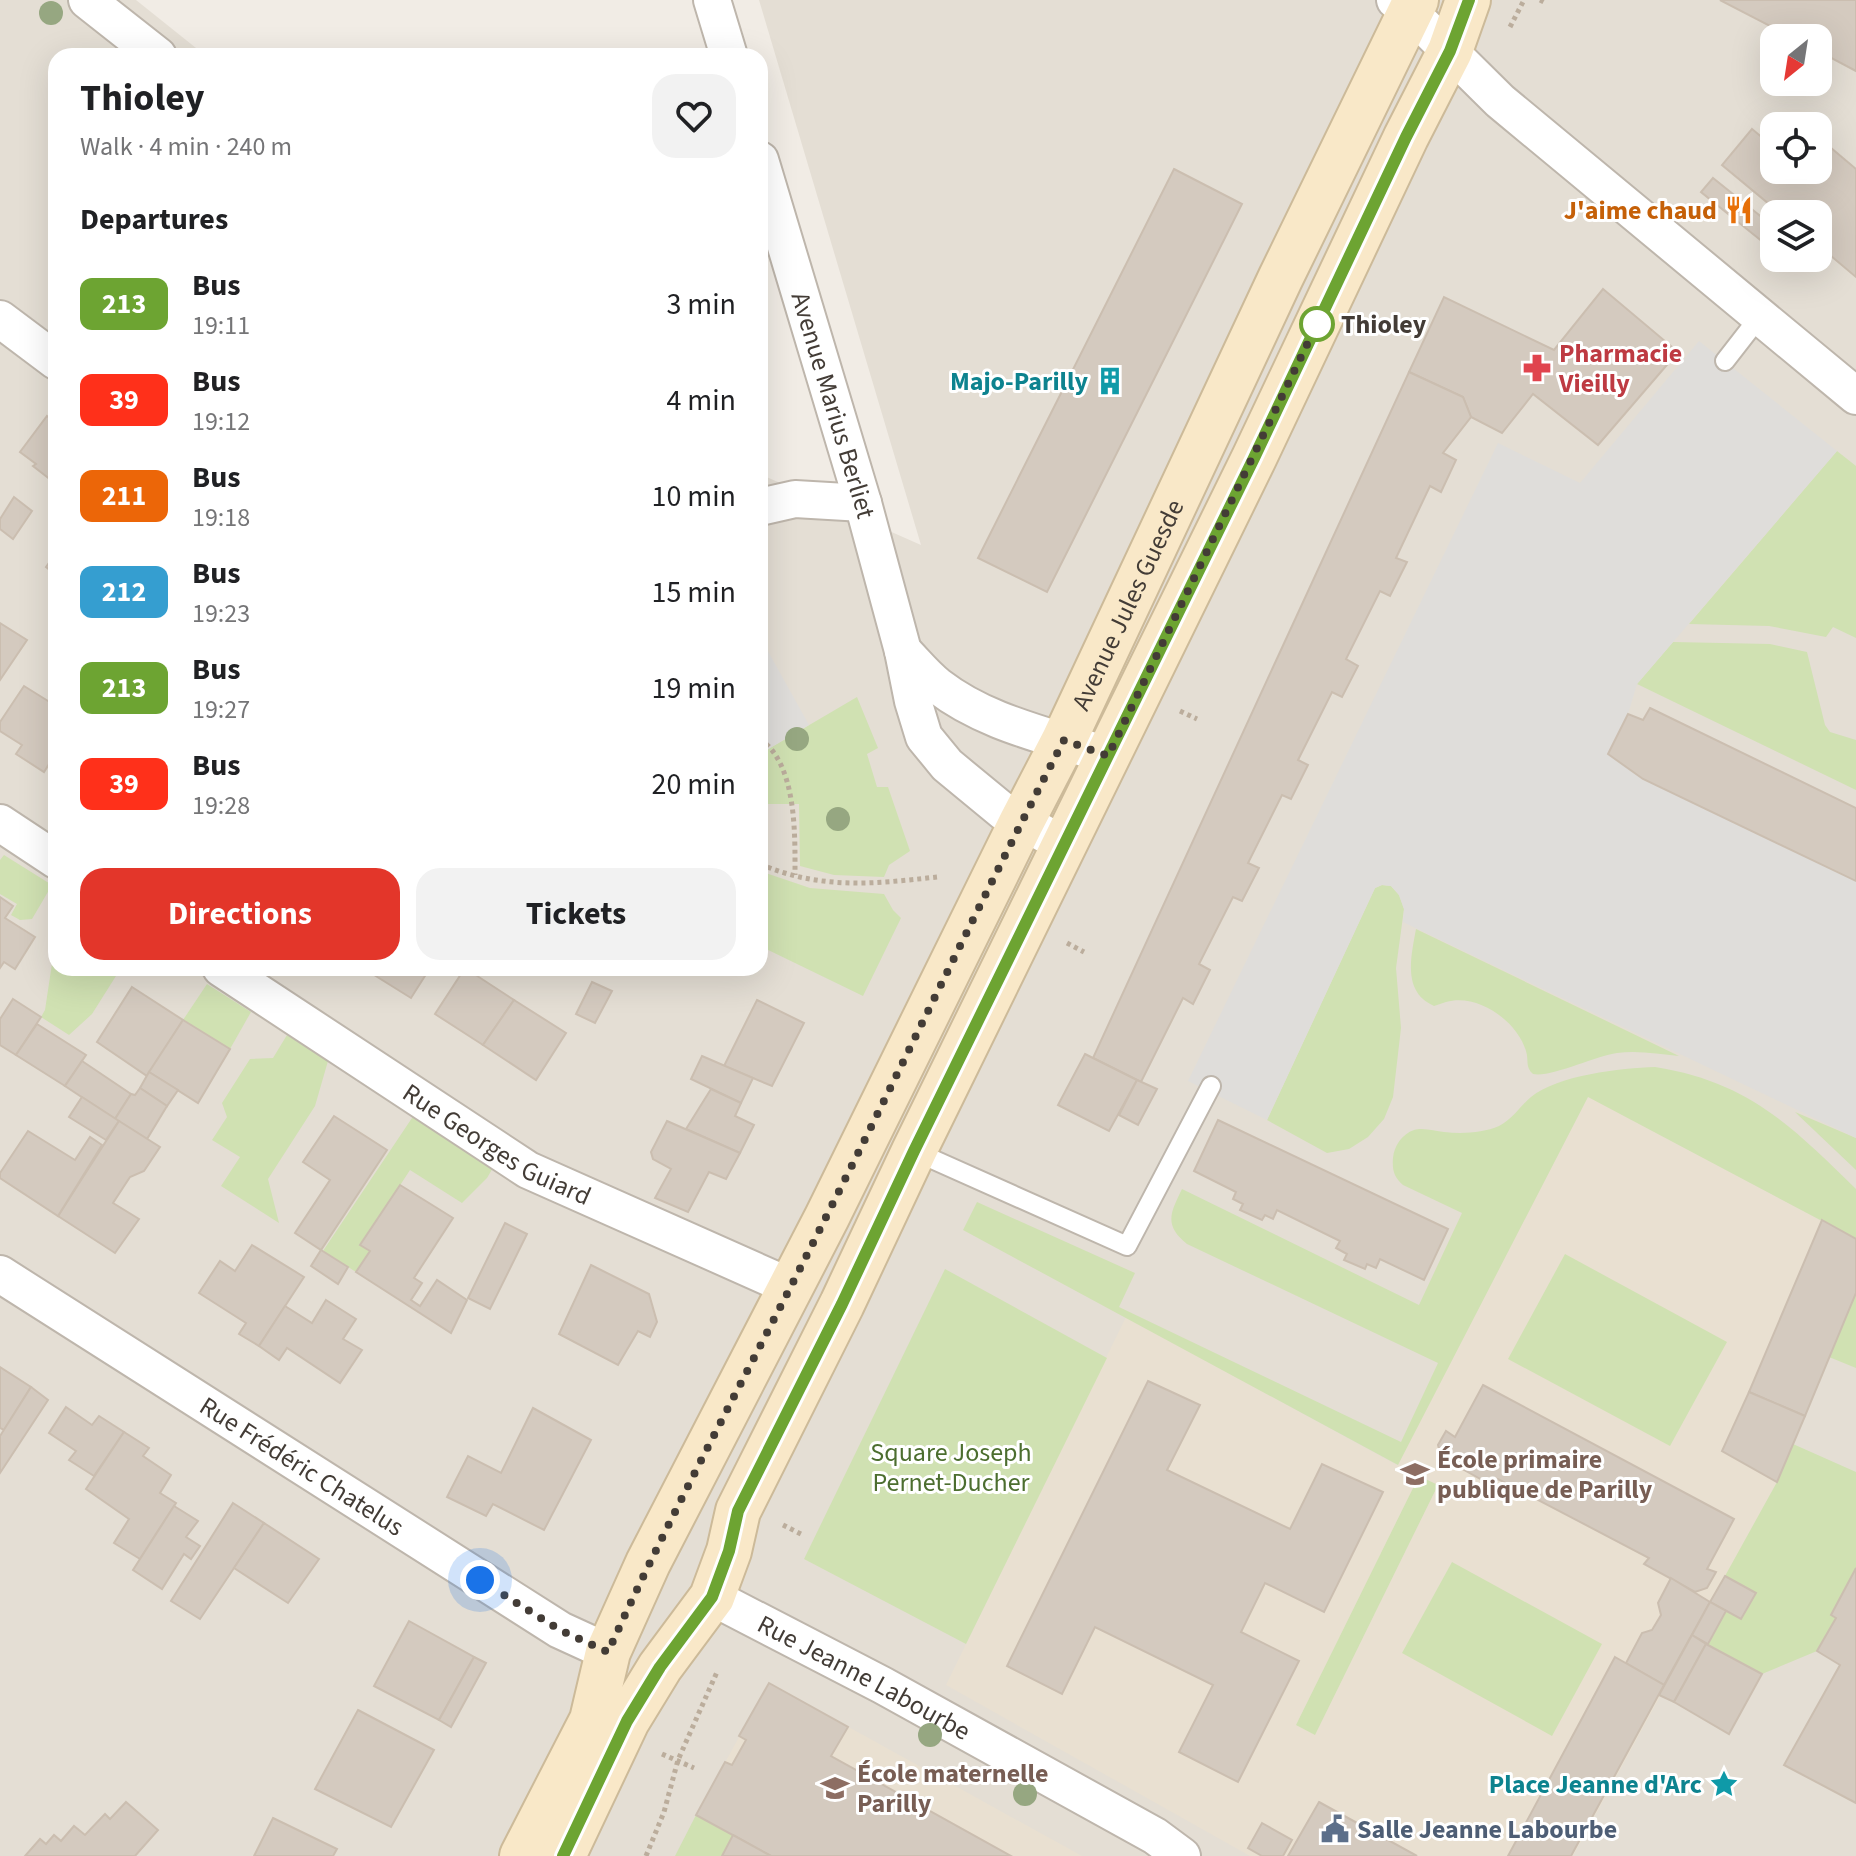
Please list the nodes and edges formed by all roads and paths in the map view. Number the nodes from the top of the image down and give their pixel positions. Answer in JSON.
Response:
{"nodes":[{"id":1,"x":87,"y":0,"type":"edge"},
{"id":2,"x":712,"y":0,"type":"edge"},
{"id":3,"x":1468,"y":0,"type":"edge"},
{"id":4,"x":1407,"y":4,"type":"edge"},
{"id":5,"x":148,"y":48,"type":"edge"},
{"id":6,"x":727,"y":48,"type":"edge"},
{"id":7,"x":1450,"y":51,"type":"junction"},
{"id":8,"x":768,"y":187,"type":"edge"},
{"id":9,"x":1760,"y":316,"type":"junction"},
{"id":10,"x":0,"y":319,"type":"edge"},
{"id":11,"x":48,"y":355,"type":"edge"},
{"id":12,"x":1725,"y":361,"type":"dead end"},
{"id":13,"x":1856,"y":396,"type":"edge"},
{"id":14,"x":863,"y":503,"type":"junction"},
{"id":15,"x":768,"y":505,"type":"edge"},
{"id":16,"x":903,"y":651,"type":"junction"},
{"id":17,"x":1064,"y":740,"type":"junction"},
{"id":18,"x":768,"y":744,"type":"edge"},
{"id":19,"x":1108,"y":756,"type":"junction"},
{"id":20,"x":0,"y":823,"type":"edge"},
{"id":21,"x":1021,"y":823,"type":"junction"},
{"id":22,"x":1065,"y":845,"type":"junction"},
{"id":23,"x":48,"y":855,"type":"edge"},
{"id":24,"x":768,"y":867,"type":"edge"},
{"id":25,"x":795,"y":875,"type":"junction"},
{"id":26,"x":937,"y":877,"type":"dead end"},
{"id":27,"x":233,"y":976,"type":"edge"},
{"id":28,"x":1211,"y":1086,"type":"dead end"},
{"id":29,"x":914,"y":1151,"type":"junction"},
{"id":30,"x":0,"y":1274,"type":"edge"},
{"id":31,"x":791,"y":1287,"type":"junction"},
{"id":32,"x":712,"y":1597,"type":"junction"},
{"id":33,"x":608,"y":1652,"type":"junction"},
{"id":34,"x":652,"y":1749,"type":"dead end"},
{"id":35,"x":694,"y":1768,"type":"dead end"},
{"id":36,"x":522,"y":1856,"type":"edge"},
{"id":37,"x":563,"y":1856,"type":"edge"},
{"id":38,"x":1182,"y":1856,"type":"edge"}],
"edges":[{"from":1,"to":5,"type":"street"},
{"from":2,"to":6,"type":"street"},
{"from":3,"to":7,"type":"street","name":"Avenue Jules Guesde"},
{"from":4,"to":7,"type":"street"},
{"from":4,"to":17,"type":"street","name":"Avenue Jules Guesde"},
{"from":7,"to":9,"type":"street"},
{"from":7,"to":19,"type":"street","name":"Avenue Jules Guesde"},
{"from":8,"to":14,"type":"street","name":"Avenue Marius Berliet"},
{"from":9,"to":12,"type":"lane"},
{"from":9,"to":13,"type":"street"},
{"from":10,"to":11,"type":"street"},
{"from":14,"to":15,"type":"street"},
{"from":14,"to":16,"type":"street","name":"Avenue Marius Berliet"},
{"from":16,"to":17,"type":"street","name":"Avenue Marius Berliet"},
{"from":16,"to":21,"type":"street","name":"Avenue Marius Berliet"},
{"from":17,"to":19,"type":"street","name":"Avenue Marius Berliet"},
{"from":17,"to":21,"type":"street","name":"Avenue Jules Guesde"},
{"from":18,"to":25,"type":"path"},
{"from":19,"to":22,"type":"street","name":"Avenue Jules Guesde"},
{"from":20,"to":23,"type":"street"},
{"from":21,"to":22,"type":"street","name":"Avenue Marius Berliet"},
{"from":21,"to":31,"type":"street","name":"Avenue Jules Guesde"},
{"from":22,"to":29,"type":"street","name":"Avenue Jules Guesde"},
{"from":24,"to":25,"type":"path"},
{"from":25,"to":26,"type":"path"},
{"from":27,"to":31,"type":"street","name":"Rue Georges Guiard"},
{"from":28,"to":29,"type":"lane"},
{"from":29,"to":32,"type":"street","name":"Avenue Jules Guesde"},
{"from":30,"to":33,"type":"street","name":"Rue Frédéric Chatelus"},
{"from":31,"to":33,"type":"street","name":"Avenue Jules Guesde"},
{"from":32,"to":37,"type":"street","name":"Avenue Jules Guesde"},
{"from":32,"to":38,"type":"street","name":"Rue Jeanne Labourbe"},
{"from":33,"to":36,"type":"street","name":"Avenue Jules Guesde"},
{"from":34,"to":35,"type":"path"}]}
